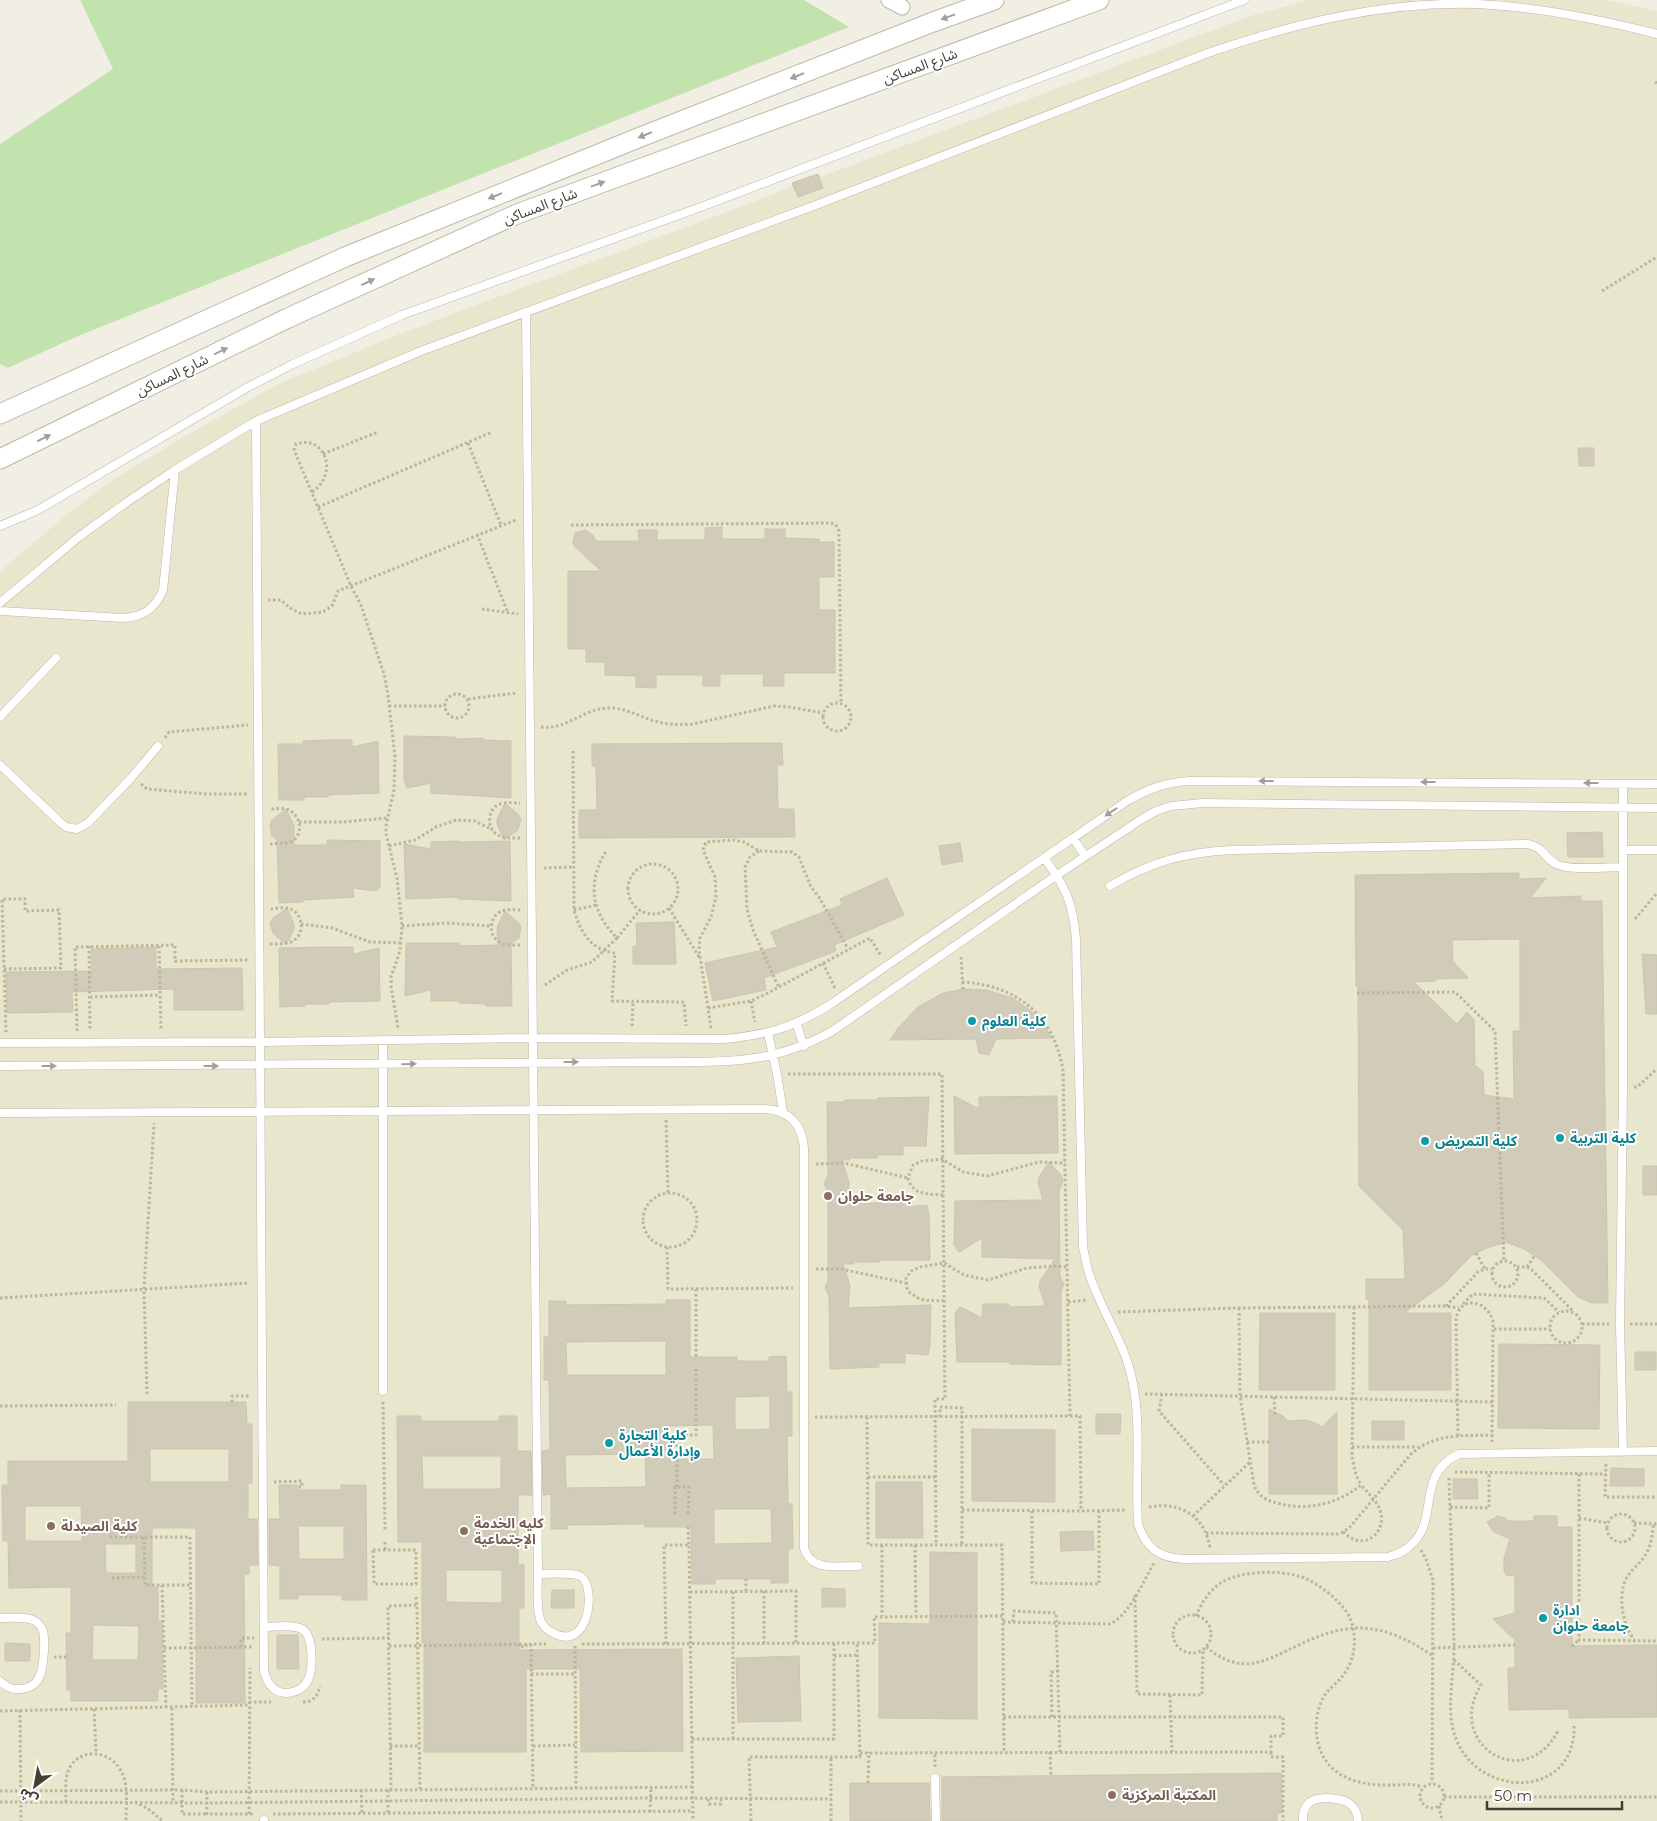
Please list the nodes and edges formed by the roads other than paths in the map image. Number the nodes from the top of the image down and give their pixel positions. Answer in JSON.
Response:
{"nodes":[{"id":1,"x":994,"y":0,"type":"edge"},
{"id":2,"x":1099,"y":0,"type":"edge"},
{"id":3,"x":1244,"y":0,"type":"edge"},
{"id":4,"x":1657,"y":34,"type":"edge"},
{"id":5,"x":526,"y":312,"type":"junction"},
{"id":6,"x":0,"y":414,"type":"edge"},
{"id":7,"x":256,"y":421,"type":"junction"},
{"id":8,"x":0,"y":460,"type":"edge"},
{"id":9,"x":175,"y":470,"type":"junction"},
{"id":10,"x":0,"y":526,"type":"edge"},
{"id":11,"x":0,"y":603,"type":"edge"},
{"id":12,"x":0,"y":611,"type":"edge"},
{"id":13,"x":56,"y":658,"type":"dead end"},
{"id":14,"x":0,"y":717,"type":"edge"},
{"id":15,"x":158,"y":746,"type":"road end"},
{"id":16,"x":0,"y":766,"type":"edge"},
{"id":17,"x":1623,"y":784,"type":"junction"},
{"id":18,"x":1657,"y":784,"type":"edge"},
{"id":19,"x":1623,"y":808,"type":"junction"},
{"id":20,"x":1657,"y":808,"type":"edge"},
{"id":21,"x":1073,"y":838,"type":"junction"},
{"id":22,"x":1623,"y":850,"type":"junction"},
{"id":23,"x":1657,"y":850,"type":"edge"},
{"id":24,"x":1085,"y":856,"type":"junction"},
{"id":25,"x":1044,"y":858,"type":"junction"},
{"id":26,"x":1623,"y":867,"type":"junction"},
{"id":27,"x":1057,"y":875,"type":"junction"},
{"id":28,"x":1110,"y":886,"type":"dead end"},
{"id":29,"x":796,"y":1023,"type":"junction"},
{"id":30,"x":768,"y":1033,"type":"junction"},
{"id":31,"x":533,"y":1038,"type":"junction"},
{"id":32,"x":383,"y":1040,"type":"junction"},
{"id":33,"x":261,"y":1042,"type":"junction"},
{"id":34,"x":3,"y":1043,"type":"edge"},
{"id":35,"x":804,"y":1046,"type":"junction"},
{"id":36,"x":774,"y":1056,"type":"junction"},
{"id":37,"x":534,"y":1062,"type":"junction"},
{"id":38,"x":382,"y":1065,"type":"junction"},
{"id":39,"x":0,"y":1066,"type":"edge"},
{"id":40,"x":260,"y":1066,"type":"junction"},
{"id":41,"x":534,"y":1109,"type":"junction"},
{"id":42,"x":262,"y":1110,"type":"junction"},
{"id":43,"x":382,"y":1110,"type":"junction"},
{"id":44,"x":783,"y":1112,"type":"junction"},
{"id":45,"x":0,"y":1113,"type":"edge"},
{"id":46,"x":383,"y":1391,"type":"road end"},
{"id":47,"x":1657,"y":1451,"type":"edge"},
{"id":48,"x":1623,"y":1452,"type":"junction"},
{"id":49,"x":858,"y":1566,"type":"dead end"},
{"id":50,"x":538,"y":1574,"type":"junction"},
{"id":51,"x":0,"y":1618,"type":"edge"},
{"id":52,"x":264,"y":1627,"type":"junction"},
{"id":53,"x":0,"y":1681,"type":"edge"},
{"id":54,"x":935,"y":1778,"type":"dead end"},
{"id":55,"x":936,"y":1821,"type":"edge"},
{"id":56,"x":1303,"y":1821,"type":"edge"},
{"id":57,"x":1358,"y":1821,"type":"edge"}],
"edges":[{"from":1,"to":6,"type":"street","name":"شارع المساكن","one_way":true},
{"from":8,"to":2,"type":"street","name":"شارع المساكن","one_way":true},
{"from":3,"to":10,"type":"lane"},
{"from":4,"to":5,"type":"lane"},
{"from":5,"to":7,"type":"lane"},
{"from":5,"to":31,"type":"lane"},
{"from":7,"to":9,"type":"lane"},
{"from":7,"to":33,"type":"lane"},
{"from":9,"to":11,"type":"lane"},
{"from":9,"to":12,"type":"lane"},
{"from":13,"to":14,"type":"lane"},
{"from":15,"to":16,"type":"lane"},
{"from":17,"to":18,"type":"lane"},
{"from":17,"to":19,"type":"lane"},
{"from":17,"to":21,"type":"lane","one_way":true},
{"from":19,"to":20,"type":"lane"},
{"from":19,"to":22,"type":"lane"},
{"from":19,"to":24,"type":"lane"},
{"from":21,"to":24,"type":"lane"},
{"from":21,"to":25,"type":"lane"},
{"from":22,"to":23,"type":"lane"},
{"from":22,"to":26,"type":"lane"},
{"from":24,"to":27,"type":"lane"},
{"from":25,"to":27,"type":"lane"},
{"from":25,"to":29,"type":"lane"},
{"from":26,"to":28,"type":"lane"},
{"from":26,"to":48,"type":"lane"},
{"from":27,"to":35,"type":"lane"},
{"from":27,"to":48,"type":"lane"},
{"from":29,"to":30,"type":"lane"},
{"from":29,"to":35,"type":"lane"},
{"from":30,"to":31,"type":"lane"},
{"from":30,"to":36,"type":"lane"},
{"from":31,"to":32,"type":"lane"},
{"from":31,"to":37,"type":"lane"},
{"from":32,"to":33,"type":"lane"},
{"from":32,"to":38,"type":"lane"},
{"from":33,"to":34,"type":"lane"},
{"from":33,"to":40,"type":"lane"},
{"from":35,"to":36,"type":"lane"},
{"from":37,"to":36,"type":"lane","one_way":true},
{"from":36,"to":44,"type":"lane"},
{"from":38,"to":37,"type":"lane","one_way":true},
{"from":37,"to":41,"type":"lane"},
{"from":38,"to":40,"type":"lane"},
{"from":38,"to":43,"type":"lane"},
{"from":39,"to":40,"type":"lane","one_way":true},
{"from":40,"to":42,"type":"lane"},
{"from":41,"to":43,"type":"lane"},
{"from":41,"to":44,"type":"lane"},
{"from":41,"to":50,"type":"lane"},
{"from":42,"to":43,"type":"lane"},
{"from":42,"to":45,"type":"lane"},
{"from":42,"to":52,"type":"lane"},
{"from":43,"to":46,"type":"lane"},
{"from":44,"to":49,"type":"lane"},
{"from":47,"to":48,"type":"lane"},
{"from":50,"to":50,"type":"lane"},
{"from":51,"to":53,"type":"lane"},
{"from":52,"to":52,"type":"lane"},
{"from":54,"to":55,"type":"lane"},
{"from":56,"to":57,"type":"lane"}]}
